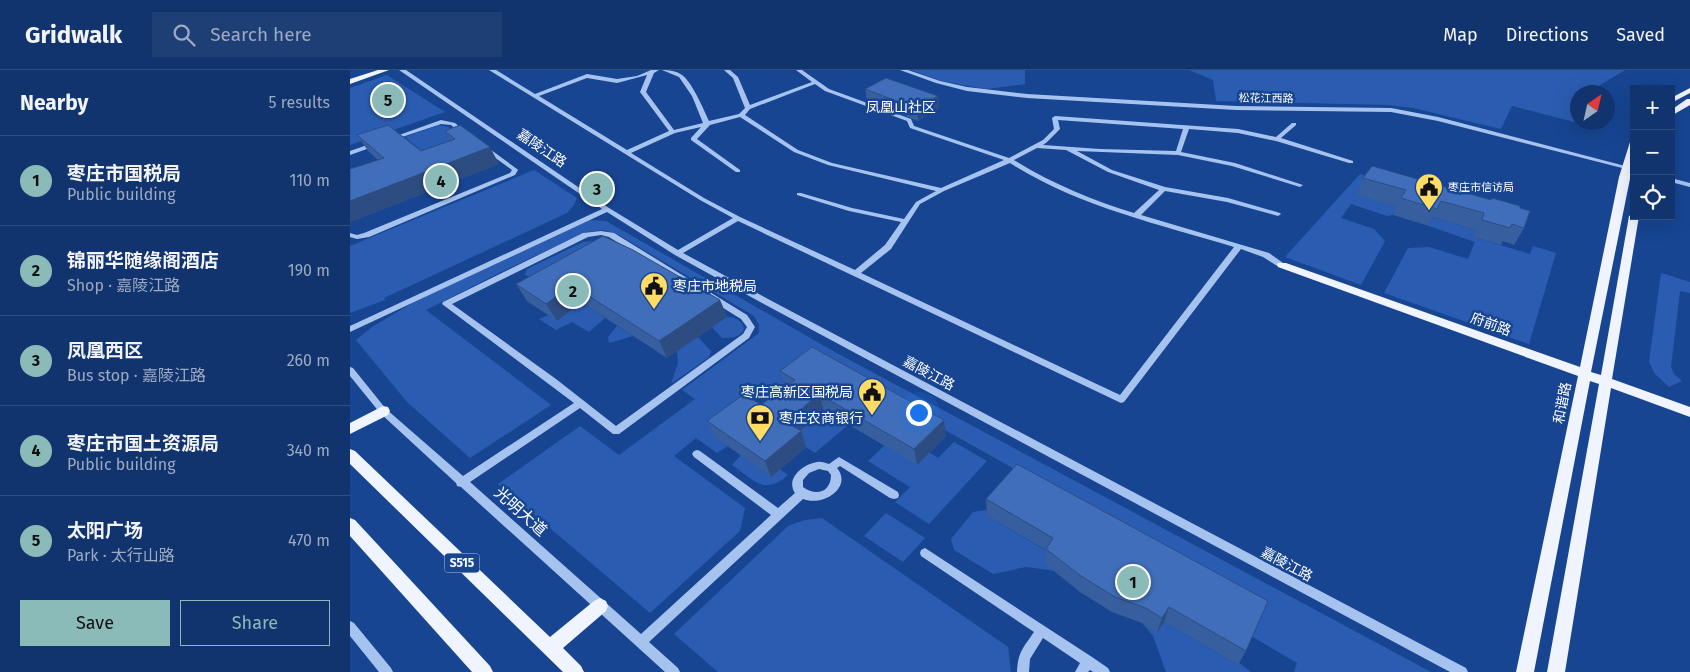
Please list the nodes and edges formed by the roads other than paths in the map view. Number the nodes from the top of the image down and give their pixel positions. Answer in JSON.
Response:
{"nodes":[{"id":1,"x":359,"y":70,"type":"edge"},
{"id":2,"x":385,"y":70,"type":"edge"},
{"id":3,"x":402,"y":70,"type":"edge"},
{"id":4,"x":492,"y":70,"type":"edge"},
{"id":5,"x":665,"y":70,"type":"edge"},
{"id":6,"x":727,"y":70,"type":"edge"},
{"id":7,"x":799,"y":70,"type":"edge"},
{"id":8,"x":903,"y":70,"type":"edge"},
{"id":9,"x":654,"y":71,"type":"edge"},
{"id":10,"x":350,"y":73,"type":"edge"},
{"id":11,"x":350,"y":82,"type":"edge"},
{"id":12,"x":816,"y":82,"type":"junction"},
{"id":13,"x":1690,"y":90,"type":"edge"},
{"id":14,"x":534,"y":96,"type":"junction"},
{"id":15,"x":1675,"y":99,"type":"edge"},
{"id":16,"x":1690,"y":101,"type":"edge"},
{"id":17,"x":748,"y":108,"type":"junction"},
{"id":18,"x":1675,"y":111,"type":"edge"},
{"id":19,"x":741,"y":115,"type":"junction"},
{"id":20,"x":706,"y":124,"type":"junction"},
{"id":21,"x":1294,"y":124,"type":"dead end"},
{"id":22,"x":1186,"y":128,"type":"junction"},
{"id":23,"x":673,"y":132,"type":"junction"},
{"id":24,"x":468,"y":136,"type":"edge"},
{"id":25,"x":1277,"y":139,"type":"junction"},
{"id":26,"x":476,"y":141,"type":"edge"},
{"id":27,"x":1037,"y":146,"type":"junction"},
{"id":28,"x":1067,"y":148,"type":"junction"},
{"id":29,"x":626,"y":152,"type":"junction"},
{"id":30,"x":350,"y":153,"type":"edge"},
{"id":31,"x":1178,"y":153,"type":"junction"},
{"id":32,"x":1010,"y":160,"type":"junction"},
{"id":33,"x":1351,"y":162,"type":"dead end"},
{"id":34,"x":1628,"y":169,"type":"edge"},
{"id":35,"x":738,"y":171,"type":"dead end"},
{"id":36,"x":1675,"y":181,"type":"edge"},
{"id":37,"x":1300,"y":185,"type":"dead end"},
{"id":38,"x":1690,"y":185,"type":"edge"},
{"id":39,"x":1164,"y":189,"type":"junction"},
{"id":40,"x":942,"y":190,"type":"junction"},
{"id":41,"x":799,"y":194,"type":"dead end"},
{"id":42,"x":608,"y":209,"type":"junction"},
{"id":43,"x":1278,"y":214,"type":"dead end"},
{"id":44,"x":1136,"y":215,"type":"junction"},
{"id":45,"x":738,"y":218,"type":"junction"},
{"id":46,"x":1633,"y":220,"type":"edge"},
{"id":47,"x":906,"y":221,"type":"junction"},
{"id":48,"x":350,"y":235,"type":"edge"},
{"id":49,"x":1239,"y":246,"type":"junction"},
{"id":50,"x":678,"y":253,"type":"junction"},
{"id":51,"x":1282,"y":265,"type":"joint"},
{"id":52,"x":855,"y":274,"type":"junction"},
{"id":53,"x":350,"y":329,"type":"edge"},
{"id":54,"x":350,"y":370,"type":"edge"},
{"id":55,"x":1584,"y":373,"type":"junction"},
{"id":56,"x":1606,"y":381,"type":"junction"},
{"id":57,"x":580,"y":403,"type":"junction"},
{"id":58,"x":383,"y":411,"type":"junction"},
{"id":59,"x":1690,"y":412,"type":"edge"},
{"id":60,"x":350,"y":429,"type":"edge"},
{"id":61,"x":697,"y":454,"type":"dead end"},
{"id":62,"x":350,"y":455,"type":"edge"},
{"id":63,"x":831,"y":468,"type":"junction"},
{"id":64,"x":461,"y":483,"type":"junction"},
{"id":65,"x":801,"y":494,"type":"junction"},
{"id":66,"x":894,"y":495,"type":"dead end"},
{"id":67,"x":778,"y":514,"type":"junction"},
{"id":68,"x":350,"y":525,"type":"edge"},
{"id":69,"x":925,"y":553,"type":"dead end"},
{"id":70,"x":600,"y":606,"type":"junction"},
{"id":71,"x":350,"y":627,"type":"edge"},
{"id":72,"x":1042,"y":630,"type":"junction"},
{"id":73,"x":641,"y":642,"type":"junction"},
{"id":74,"x":550,"y":648,"type":"junction"},
{"id":75,"x":1084,"y":667,"type":"edge"},
{"id":76,"x":387,"y":672,"type":"edge"},
{"id":77,"x":484,"y":672,"type":"edge"},
{"id":78,"x":575,"y":672,"type":"edge"},
{"id":79,"x":674,"y":672,"type":"edge"},
{"id":80,"x":1023,"y":672,"type":"edge"},
{"id":81,"x":1104,"y":672,"type":"edge"},
{"id":82,"x":1462,"y":672,"type":"edge"},
{"id":83,"x":1525,"y":672,"type":"edge"},
{"id":84,"x":1556,"y":672,"type":"edge"}],
"edges":[{"from":1,"to":10,"type":"main road"},
{"from":2,"to":11,"type":"main road"},
{"from":3,"to":42,"type":"street","name":"嘉陵江路"},
{"from":4,"to":14,"type":"street"},
{"from":5,"to":20,"type":"street"},
{"from":6,"to":17,"type":"street"},
{"from":7,"to":12,"type":"street"},
{"from":8,"to":34,"type":"street","name":"松花江西路"},
{"from":9,"to":14,"type":"street"},
{"from":9,"to":23,"type":"street"},
{"from":12,"to":17,"type":"street"},
{"from":12,"to":32,"type":"street"},
{"from":13,"to":15,"type":"main road"},
{"from":14,"to":29,"type":"street"},
{"from":16,"to":18,"type":"main road"},
{"from":17,"to":19,"type":"street"},
{"from":19,"to":20,"type":"street"},
{"from":19,"to":40,"type":"street"},
{"from":20,"to":23,"type":"street"},
{"from":20,"to":35,"type":"street"},
{"from":21,"to":25,"type":"street"},
{"from":22,"to":25,"type":"street"},
{"from":22,"to":27,"type":"street"},
{"from":22,"to":31,"type":"street"},
{"from":23,"to":29,"type":"street"},
{"from":24,"to":30,"type":"street"},
{"from":25,"to":33,"type":"street"},
{"from":26,"to":48,"type":"street"},
{"from":27,"to":28,"type":"street"},
{"from":27,"to":32,"type":"street"},
{"from":28,"to":31,"type":"street"},
{"from":28,"to":39,"type":"street"},
{"from":29,"to":45,"type":"street"},
{"from":31,"to":37,"type":"street"},
{"from":32,"to":40,"type":"street"},
{"from":32,"to":44,"type":"street"},
{"from":34,"to":55,"type":"main road","name":"和谐路"},
{"from":36,"to":38,"type":"street"},
{"from":39,"to":43,"type":"street"},
{"from":39,"to":44,"type":"street"},
{"from":40,"to":47,"type":"street"},
{"from":41,"to":47,"type":"street"},
{"from":42,"to":50,"type":"street","name":"嘉陵江路"},
{"from":42,"to":53,"type":"street"},
{"from":44,"to":49,"type":"street"},
{"from":45,"to":50,"type":"street"},
{"from":45,"to":52,"type":"street"},
{"from":46,"to":56,"type":"main road"},
{"from":47,"to":52,"type":"street"},
{"from":49,"to":51,"type":"street"},
{"from":49,"to":52,"type":"street"},
{"from":50,"to":82,"type":"street","name":"嘉陵江路"},
{"from":51,"to":55,"type":"main road","name":"府前路"},
{"from":54,"to":58,"type":"street","name":"光明大道"},
{"from":55,"to":56,"type":"main road","name":"府前路"},
{"from":55,"to":83,"type":"main road","name":"和谐路"},
{"from":56,"to":59,"type":"main road","name":"府前路"},
{"from":56,"to":84,"type":"main road"},
{"from":57,"to":57,"type":"street"},
{"from":57,"to":64,"type":"street"},
{"from":58,"to":60,"type":"main road"},
{"from":58,"to":64,"type":"street","name":"光明大道"},
{"from":61,"to":67,"type":"street"},
{"from":62,"to":74,"type":"main road","number":"S515"},
{"from":63,"to":65,"type":"street"},
{"from":63,"to":65,"type":"street"},
{"from":63,"to":66,"type":"street"},
{"from":64,"to":70,"type":"street","name":"光明大道"},
{"from":65,"to":67,"type":"street"},
{"from":67,"to":73,"type":"street"},
{"from":68,"to":77,"type":"main road"},
{"from":69,"to":72,"type":"street"},
{"from":70,"to":73,"type":"street","name":"光明大道"},
{"from":70,"to":74,"type":"main road"},
{"from":71,"to":76,"type":"street"},
{"from":72,"to":75,"type":"street"},
{"from":72,"to":80,"type":"street"},
{"from":73,"to":79,"type":"street","name":"光明大道"},
{"from":74,"to":78,"type":"main road","number":"S515"},
{"from":75,"to":81,"type":"street"}]}
